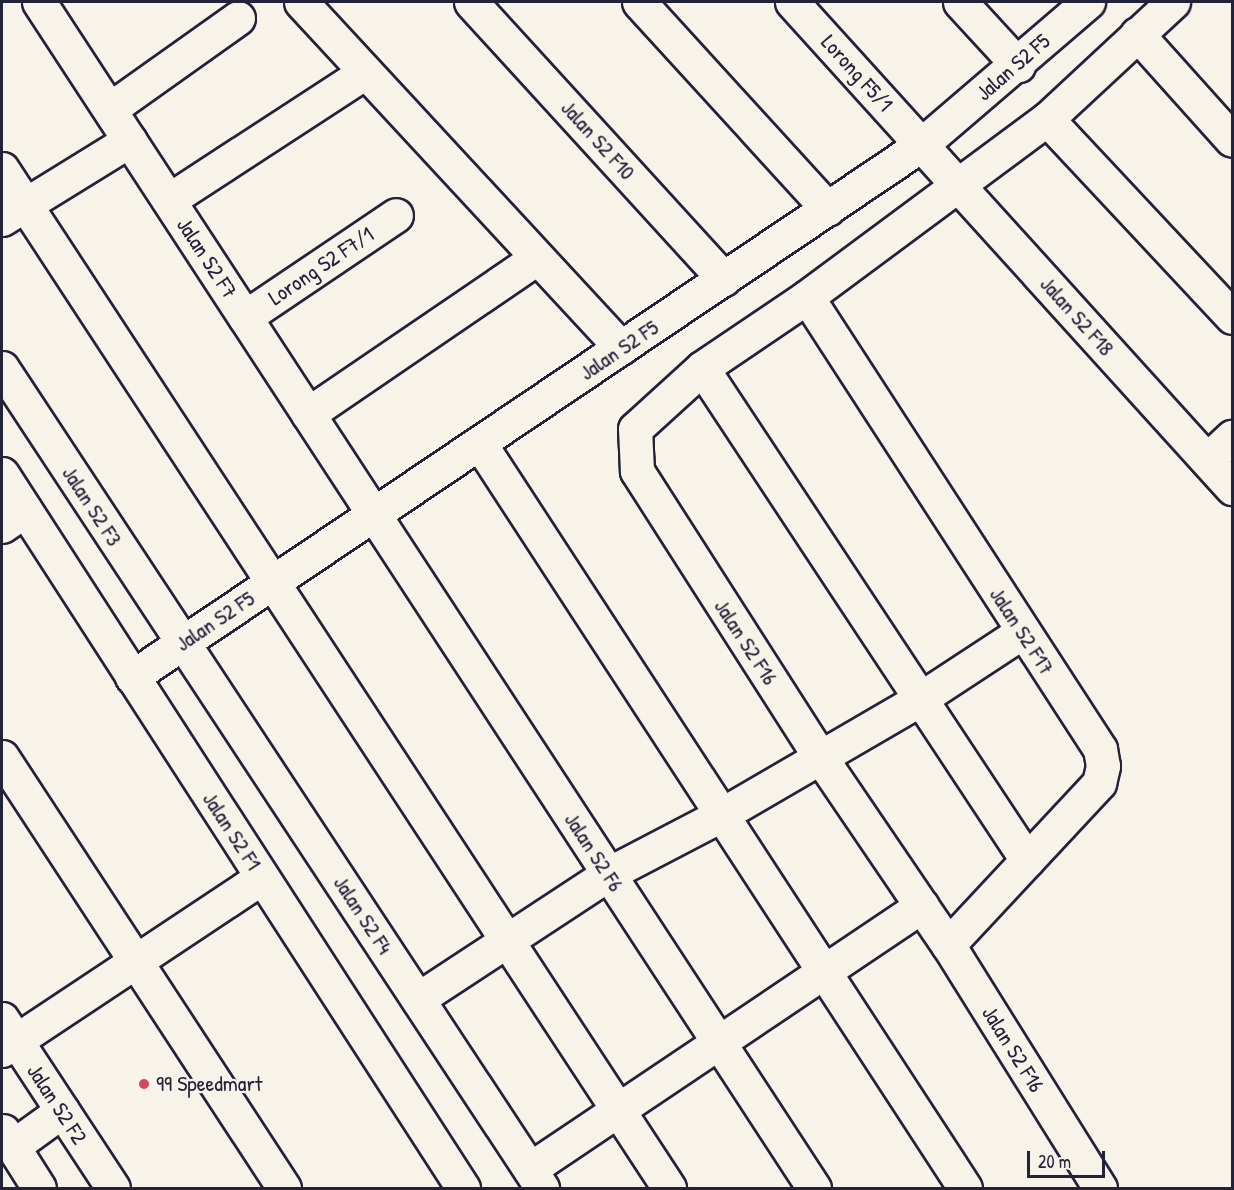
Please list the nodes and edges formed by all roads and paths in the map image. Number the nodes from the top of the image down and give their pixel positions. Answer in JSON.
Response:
{"nodes":[{"id":1,"x":301,"y":2,"type":"edge"},
{"id":2,"x":471,"y":2,"type":"edge"},
{"id":3,"x":639,"y":2,"type":"edge"},
{"id":4,"x":792,"y":2,"type":"edge"},
{"id":5,"x":960,"y":2,"type":"edge"},
{"id":6,"x":1088,"y":2,"type":"edge"},
{"id":7,"x":1173,"y":2,"type":"edge"},
{"id":8,"x":47,"y":4,"type":"edge"},
{"id":9,"x":238,"y":18,"type":"dead end"},
{"id":10,"x":1137,"y":34,"type":"junction"},
{"id":11,"x":1018,"y":65,"type":"junction"},
{"id":12,"x":364,"y":72,"type":"junction"},
{"id":13,"x":110,"y":109,"type":"junction"},
{"id":14,"x":1047,"y":119,"type":"junction"},
{"id":15,"x":130,"y":140,"type":"junction"},
{"id":16,"x":1233,"y":140,"type":"edge"},
{"id":17,"x":921,"y":145,"type":"junction"},
{"id":18,"x":2,"y":169,"type":"edge"},
{"id":19,"x":959,"y":186,"type":"junction"},
{"id":20,"x":169,"y":200,"type":"junction"},
{"id":21,"x":828,"y":209,"type":"junction"},
{"id":22,"x":13,"y":212,"type":"edge"},
{"id":23,"x":396,"y":215,"type":"dead end"},
{"id":24,"x":537,"y":258,"type":"junction"},
{"id":25,"x":724,"y":279,"type":"junction"},
{"id":26,"x":807,"y":297,"type":"junction"},
{"id":27,"x":245,"y":317,"type":"junction"},
{"id":28,"x":1233,"y":317,"type":"edge"},
{"id":29,"x":621,"y":348,"type":"junction"},
{"id":30,"x":2,"y":368,"type":"edge"},
{"id":31,"x":702,"y":368,"type":"junction"},
{"id":32,"x":308,"y":414,"type":"junction"},
{"id":33,"x":1233,"y":437,"type":"edge"},
{"id":34,"x":480,"y":444,"type":"junction"},
{"id":35,"x":1207,"y":460,"type":"junction"},
{"id":36,"x":2,"y":474,"type":"edge"},
{"id":37,"x":1233,"y":488,"type":"edge"},
{"id":38,"x":374,"y":514,"type":"junction"},
{"id":39,"x":13,"y":518,"type":"edge"},
{"id":40,"x":273,"y":582,"type":"junction"},
{"id":41,"x":1022,"y":632,"type":"junction"},
{"id":42,"x":183,"y":643,"type":"junction"},
{"id":43,"x":132,"y":677,"type":"junction"},
{"id":44,"x":920,"y":699,"type":"junction"},
{"id":45,"x":2,"y":757,"type":"edge"},
{"id":46,"x":820,"y":757,"type":"junction"},
{"id":47,"x":722,"y":815,"type":"junction"},
{"id":48,"x":1028,"y":860,"type":"junction"},
{"id":49,"x":608,"y":874,"type":"junction"},
{"id":50,"x":262,"y":877,"type":"junction"},
{"id":51,"x":922,"y":906,"type":"junction"},
{"id":52,"x":507,"y":941,"type":"junction"},
{"id":53,"x":948,"y":945,"type":"junction"},
{"id":54,"x":135,"y":961,"type":"junction"},
{"id":55,"x":824,"y":972,"type":"junction"},
{"id":56,"x":418,"y":999,"type":"junction"},
{"id":57,"x":6,"y":1036,"type":"edge"},
{"id":58,"x":720,"y":1044,"type":"junction"},
{"id":59,"x":62,"y":1111,"type":"junction"},
{"id":60,"x":618,"y":1111,"type":"junction"},
{"id":61,"x":7,"y":1139,"type":"edge"},
{"id":62,"x":536,"y":1179,"type":"edge"},
{"id":63,"x":39,"y":1188,"type":"edge"},
{"id":64,"x":113,"y":1188,"type":"edge"},
{"id":65,"x":284,"y":1188,"type":"edge"},
{"id":66,"x":463,"y":1188,"type":"edge"},
{"id":67,"x":669,"y":1188,"type":"edge"},
{"id":68,"x":813,"y":1188,"type":"edge"},
{"id":69,"x":965,"y":1188,"type":"edge"},
{"id":70,"x":1100,"y":1188,"type":"edge"}],
"edges":[{"from":1,"to":12,"type":"street"},
{"from":2,"to":25,"type":"street","name":"Jalan S2 F10"},
{"from":3,"to":21,"type":"street"},
{"from":4,"to":17,"type":"street","name":"Lorong F5/1"},
{"from":5,"to":11,"type":"street"},
{"from":6,"to":11,"type":"street","name":"Jalan S2 F5"},
{"from":7,"to":10,"type":"street","name":"Jalan S2 F16"},
{"from":8,"to":13,"type":"street","name":"Jalan S2 F7"},
{"from":9,"to":13,"type":"street"},
{"from":10,"to":14,"type":"street","name":"Jalan S2 F16"},
{"from":10,"to":16,"type":"street"},
{"from":11,"to":17,"type":"street","name":"Jalan S2 F5"},
{"from":12,"to":20,"type":"street"},
{"from":12,"to":24,"type":"street"},
{"from":13,"to":15,"type":"street","name":"Jalan S2 F7"},
{"from":14,"to":19,"type":"street","name":"Jalan S2 F16"},
{"from":14,"to":28,"type":"street"},
{"from":15,"to":20,"type":"street","name":"Jalan S2 F7"},
{"from":15,"to":22,"type":"street"},
{"from":17,"to":19,"type":"street","name":"Jalan S2 F18"},
{"from":17,"to":21,"type":"street","name":"Jalan S2 F5"},
{"from":18,"to":22,"type":"street"},
{"from":19,"to":26,"type":"street","name":"Jalan S2 F16"},
{"from":19,"to":35,"type":"street","name":"Jalan S2 F18"},
{"from":20,"to":27,"type":"street","name":"Jalan S2 F7"},
{"from":21,"to":25,"type":"street","name":"Jalan S2 F5"},
{"from":22,"to":40,"type":"street"},
{"from":23,"to":27,"type":"street","name":"Lorong S2 F7/1"},
{"from":24,"to":29,"type":"street"},
{"from":24,"to":32,"type":"street"},
{"from":25,"to":29,"type":"street","name":"Jalan S2 F5"},
{"from":26,"to":31,"type":"street","name":"Jalan S2 F16"},
{"from":26,"to":41,"type":"street","name":"Jalan S2 F17"},
{"from":27,"to":32,"type":"street","name":"Jalan S2 F7"},
{"from":29,"to":34,"type":"street","name":"Jalan S2 F5"},
{"from":30,"to":42,"type":"street","name":"Jalan S2 F3"},
{"from":31,"to":44,"type":"street"},
{"from":31,"to":46,"type":"street","name":"Jalan S2 F16"},
{"from":32,"to":38,"type":"street","name":"Jalan S2 F7"},
{"from":33,"to":35,"type":"street"},
{"from":34,"to":38,"type":"street","name":"Jalan S2 F5"},
{"from":34,"to":47,"type":"street"},
{"from":35,"to":37,"type":"street","name":"Jalan S2 F18"},
{"from":36,"to":39,"type":"street","name":"Jalan S2 F1"},
{"from":38,"to":40,"type":"street","name":"Jalan S2 F5"},
{"from":38,"to":49,"type":"street","name":"Jalan S2 F6"},
{"from":39,"to":43,"type":"street","name":"Jalan S2 F1"},
{"from":40,"to":42,"type":"street","name":"Jalan S2 F5"},
{"from":40,"to":52,"type":"street"},
{"from":41,"to":44,"type":"street"},
{"from":41,"to":48,"type":"street","name":"Jalan S2 F17"},
{"from":42,"to":43,"type":"street","name":"Jalan S2 F5"},
{"from":42,"to":56,"type":"street","name":"Jalan S2 F4"},
{"from":43,"to":50,"type":"street","name":"Jalan S2 F1"},
{"from":44,"to":46,"type":"street"},
{"from":44,"to":48,"type":"street"},
{"from":45,"to":54,"type":"street"},
{"from":46,"to":47,"type":"street"},
{"from":46,"to":51,"type":"street","name":"Jalan S2 F16"},
{"from":47,"to":49,"type":"street"},
{"from":47,"to":55,"type":"street"},
{"from":48,"to":53,"type":"street","name":"Jalan S2 F17"},
{"from":49,"to":52,"type":"street"},
{"from":49,"to":58,"type":"street","name":"Jalan S2 F6"},
{"from":50,"to":54,"type":"street"},
{"from":50,"to":66,"type":"street","name":"Jalan S2 F1"},
{"from":51,"to":53,"type":"street","name":"Jalan S2 F16"},
{"from":51,"to":55,"type":"street"},
{"from":52,"to":56,"type":"street"},
{"from":52,"to":60,"type":"street"},
{"from":53,"to":70,"type":"street","name":"Jalan S2 F16"},
{"from":54,"to":57,"type":"street"},
{"from":54,"to":65,"type":"street"},
{"from":55,"to":58,"type":"street"},
{"from":55,"to":69,"type":"street"},
{"from":56,"to":62,"type":"street","name":"Jalan S2 F4"},
{"from":57,"to":59,"type":"street","name":"Jalan S2 F2"},
{"from":58,"to":60,"type":"street"},
{"from":58,"to":68,"type":"street","name":"Jalan S2 F6"},
{"from":59,"to":61,"type":"street"},
{"from":59,"to":64,"type":"street","name":"Jalan S2 F2"},
{"from":60,"to":62,"type":"street"},
{"from":60,"to":67,"type":"street"},
{"from":61,"to":63,"type":"street"}]}
